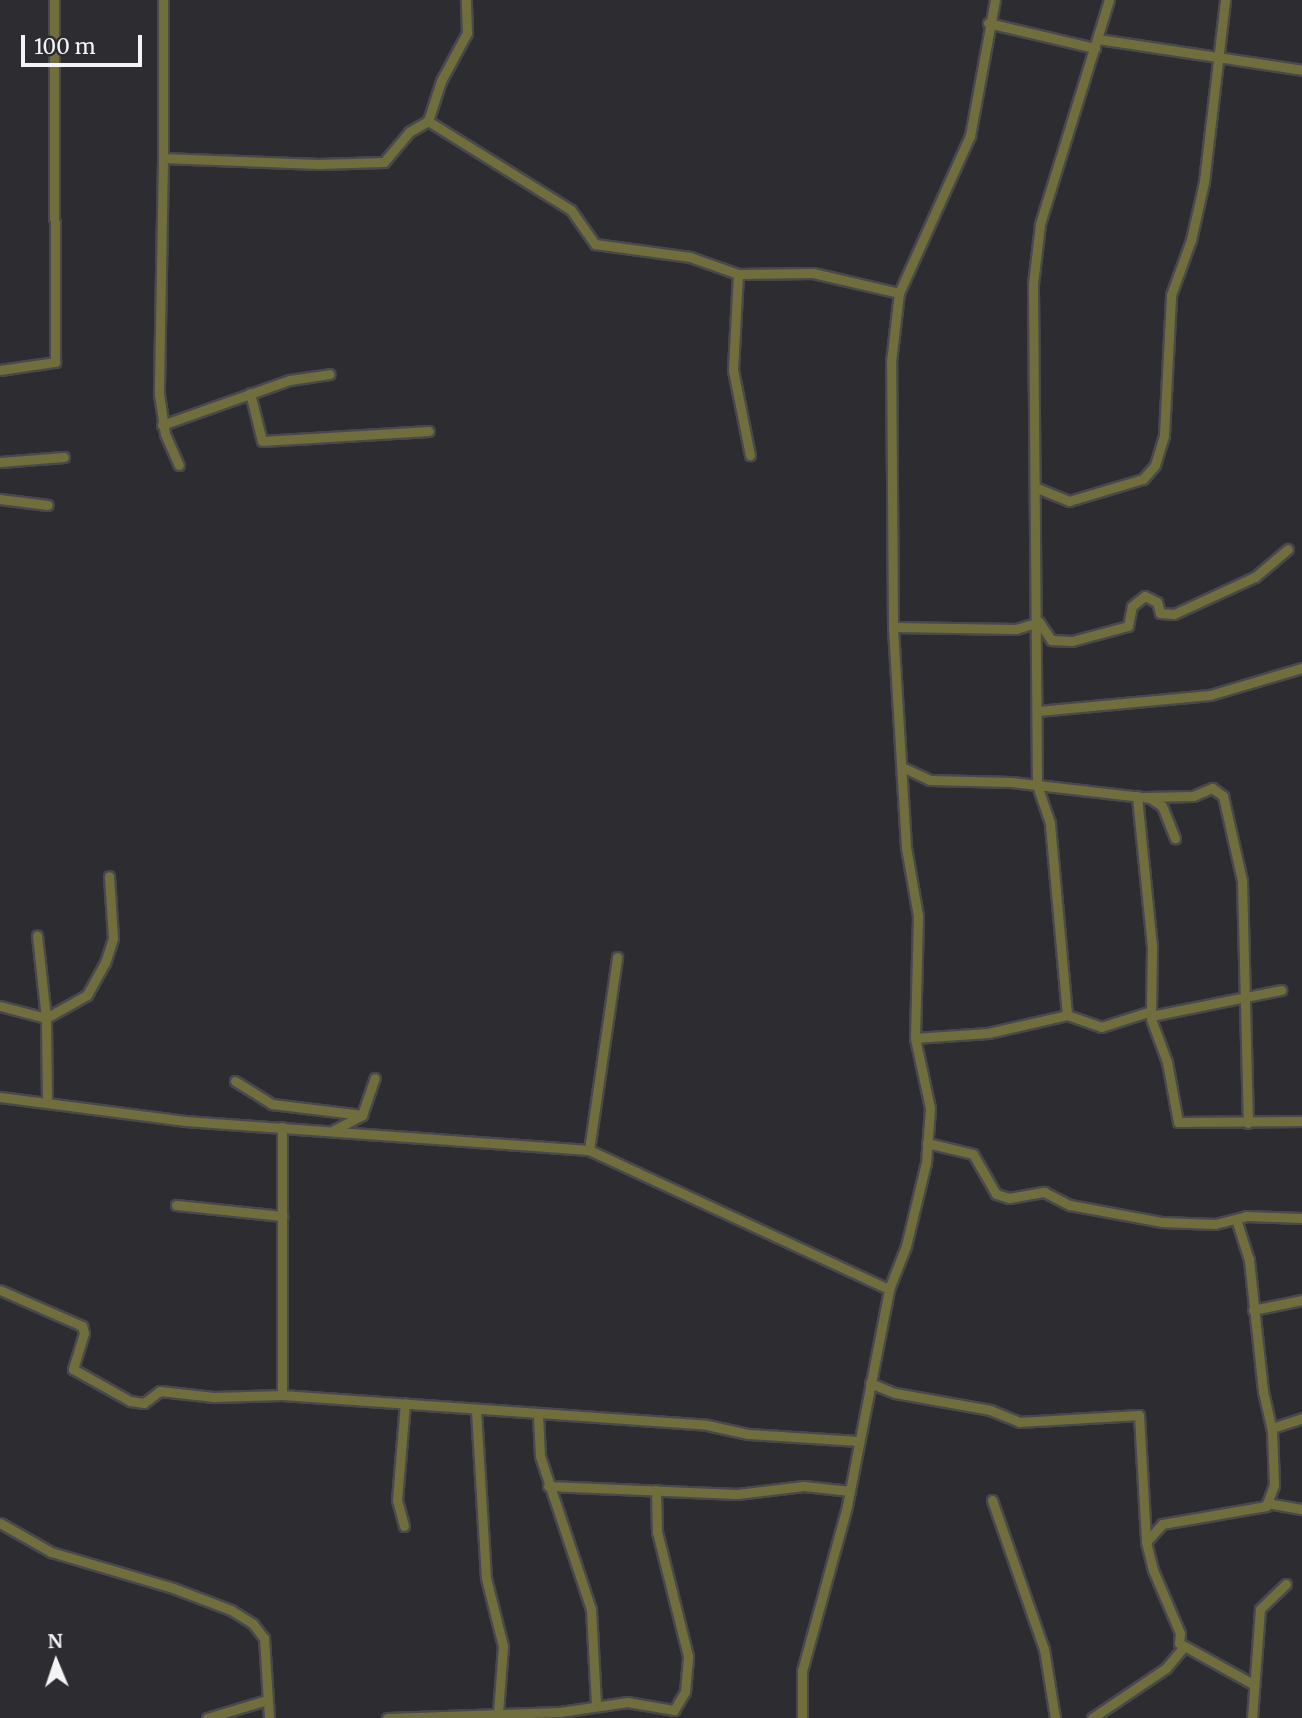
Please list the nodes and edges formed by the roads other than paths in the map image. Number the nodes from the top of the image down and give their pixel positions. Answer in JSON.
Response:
{"nodes":[{"id":1,"x":54,"y":0,"type":"edge"},
{"id":2,"x":163,"y":0,"type":"edge"},
{"id":3,"x":466,"y":0,"type":"edge"},
{"id":4,"x":995,"y":0,"type":"edge"},
{"id":5,"x":1109,"y":0,"type":"edge"},
{"id":6,"x":1226,"y":0,"type":"edge"},
{"id":7,"x":988,"y":23,"type":"junction"},
{"id":8,"x":1096,"y":43,"type":"junction"},
{"id":9,"x":1217,"y":57,"type":"junction"},
{"id":10,"x":1302,"y":70,"type":"edge"},
{"id":11,"x":428,"y":121,"type":"junction"},
{"id":12,"x":163,"y":158,"type":"junction"},
{"id":13,"x":738,"y":274,"type":"junction"},
{"id":14,"x":899,"y":293,"type":"junction"},
{"id":15,"x":0,"y":370,"type":"edge"},
{"id":16,"x":330,"y":374,"type":"dead end"},
{"id":17,"x":250,"y":393,"type":"junction"},
{"id":18,"x":162,"y":425,"type":"junction"},
{"id":19,"x":429,"y":431,"type":"dead end"},
{"id":20,"x":750,"y":455,"type":"dead end"},
{"id":21,"x":64,"y":457,"type":"dead end"},
{"id":22,"x":0,"y":462,"type":"edge"},
{"id":23,"x":179,"y":465,"type":"dead end"},
{"id":24,"x":1037,"y":488,"type":"junction"},
{"id":25,"x":0,"y":499,"type":"edge"},
{"id":26,"x":48,"y":505,"type":"dead end"},
{"id":27,"x":1288,"y":549,"type":"dead end"},
{"id":28,"x":1039,"y":622,"type":"junction"},
{"id":29,"x":893,"y":627,"type":"junction"},
{"id":30,"x":1302,"y":668,"type":"edge"},
{"id":31,"x":1038,"y":711,"type":"junction"},
{"id":32,"x":902,"y":767,"type":"junction"},
{"id":33,"x":913,"y":776,"type":"junction"},
{"id":34,"x":903,"y":783,"type":"junction"},
{"id":35,"x":1037,"y":786,"type":"junction"},
{"id":36,"x":1141,"y":796,"type":"junction"},
{"id":37,"x":1175,"y":838,"type":"dead end"},
{"id":38,"x":109,"y":876,"type":"dead end"},
{"id":39,"x":37,"y":935,"type":"dead end"},
{"id":40,"x":617,"y":957,"type":"dead end"},
{"id":41,"x":1281,"y":990,"type":"dead end"},
{"id":42,"x":1242,"y":996,"type":"junction"},
{"id":43,"x":0,"y":1006,"type":"edge"},
{"id":44,"x":1067,"y":1014,"type":"junction"},
{"id":45,"x":1151,"y":1015,"type":"junction"},
{"id":46,"x":46,"y":1018,"type":"junction"},
{"id":47,"x":915,"y":1038,"type":"junction"},
{"id":48,"x":375,"y":1078,"type":"dead end"},
{"id":49,"x":234,"y":1081,"type":"dead end"},
{"id":50,"x":0,"y":1097,"type":"edge"},
{"id":51,"x":47,"y":1102,"type":"junction"},
{"id":52,"x":362,"y":1115,"type":"junction"},
{"id":53,"x":1302,"y":1121,"type":"edge"},
{"id":54,"x":1248,"y":1123,"type":"junction"},
{"id":55,"x":282,"y":1127,"type":"junction"},
{"id":56,"x":332,"y":1130,"type":"junction"},
{"id":57,"x":927,"y":1143,"type":"junction"},
{"id":58,"x":589,"y":1150,"type":"junction"},
{"id":59,"x":176,"y":1205,"type":"dead end"},
{"id":60,"x":282,"y":1216,"type":"junction"},
{"id":61,"x":1302,"y":1218,"type":"edge"},
{"id":62,"x":1236,"y":1219,"type":"junction"},
{"id":63,"x":889,"y":1289,"type":"junction"},
{"id":64,"x":0,"y":1290,"type":"edge"},
{"id":65,"x":1302,"y":1300,"type":"edge"},
{"id":66,"x":1253,"y":1310,"type":"junction"},
{"id":67,"x":870,"y":1383,"type":"junction"},
{"id":68,"x":282,"y":1395,"type":"junction"},
{"id":69,"x":405,"y":1403,"type":"junction"},
{"id":70,"x":476,"y":1410,"type":"junction"},
{"id":71,"x":538,"y":1415,"type":"junction"},
{"id":72,"x":1302,"y":1418,"type":"edge"},
{"id":73,"x":1272,"y":1427,"type":"junction"},
{"id":74,"x":859,"y":1441,"type":"junction"},
{"id":75,"x":548,"y":1486,"type":"junction"},
{"id":76,"x":656,"y":1490,"type":"junction"},
{"id":77,"x":850,"y":1491,"type":"junction"},
{"id":78,"x":992,"y":1500,"type":"dead end"},
{"id":79,"x":1267,"y":1503,"type":"junction"},
{"id":80,"x":1302,"y":1509,"type":"edge"},
{"id":81,"x":0,"y":1523,"type":"edge"},
{"id":82,"x":404,"y":1526,"type":"dead end"},
{"id":83,"x":1146,"y":1542,"type":"junction"},
{"id":84,"x":1286,"y":1584,"type":"dead end"},
{"id":85,"x":1183,"y":1648,"type":"junction"},
{"id":86,"x":1254,"y":1684,"type":"junction"},
{"id":87,"x":267,"y":1700,"type":"junction"},
{"id":88,"x":596,"y":1704,"type":"junction"},
{"id":89,"x":654,"y":1707,"type":"junction"},
{"id":90,"x":666,"y":1710,"type":"junction"},
{"id":91,"x":498,"y":1712,"type":"junction"},
{"id":92,"x":658,"y":1717,"type":"edge"},
{"id":93,"x":207,"y":1718,"type":"edge"},
{"id":94,"x":269,"y":1718,"type":"edge"},
{"id":95,"x":391,"y":1718,"type":"edge"},
{"id":96,"x":802,"y":1718,"type":"edge"},
{"id":97,"x":1055,"y":1718,"type":"edge"},
{"id":98,"x":1092,"y":1718,"type":"edge"},
{"id":99,"x":1252,"y":1718,"type":"edge"}],
"edges":[{"from":1,"to":15,"type":"street"},
{"from":2,"to":12,"type":"street"},
{"from":3,"to":11,"type":"street"},
{"from":4,"to":7,"type":"street"},
{"from":5,"to":8,"type":"street"},
{"from":6,"to":9,"type":"street"},
{"from":7,"to":8,"type":"street"},
{"from":7,"to":14,"type":"street"},
{"from":8,"to":9,"type":"street"},
{"from":8,"to":24,"type":"street"},
{"from":9,"to":10,"type":"street"},
{"from":9,"to":24,"type":"street"},
{"from":11,"to":12,"type":"street"},
{"from":11,"to":13,"type":"street"},
{"from":12,"to":18,"type":"street"},
{"from":13,"to":14,"type":"street"},
{"from":13,"to":20,"type":"street"},
{"from":14,"to":29,"type":"street"},
{"from":16,"to":17,"type":"street"},
{"from":17,"to":18,"type":"street"},
{"from":17,"to":19,"type":"street"},
{"from":18,"to":23,"type":"street"},
{"from":21,"to":22,"type":"street"},
{"from":24,"to":28,"type":"street"},
{"from":25,"to":26,"type":"street"},
{"from":27,"to":28,"type":"street"},
{"from":28,"to":29,"type":"street"},
{"from":28,"to":31,"type":"street"},
{"from":29,"to":32,"type":"street"},
{"from":30,"to":31,"type":"street"},
{"from":31,"to":35,"type":"street"},
{"from":32,"to":33,"type":"street"},
{"from":32,"to":34,"type":"street"},
{"from":33,"to":34,"type":"street"},
{"from":33,"to":35,"type":"street"},
{"from":34,"to":47,"type":"street"},
{"from":35,"to":36,"type":"street"},
{"from":35,"to":44,"type":"street"},
{"from":36,"to":37,"type":"street"},
{"from":36,"to":42,"type":"street"},
{"from":36,"to":45,"type":"street"},
{"from":38,"to":46,"type":"street"},
{"from":39,"to":46,"type":"street"},
{"from":40,"to":58,"type":"street"},
{"from":41,"to":42,"type":"street"},
{"from":42,"to":45,"type":"street"},
{"from":42,"to":54,"type":"street"},
{"from":43,"to":46,"type":"street"},
{"from":44,"to":45,"type":"street"},
{"from":44,"to":47,"type":"street"},
{"from":45,"to":54,"type":"street"},
{"from":46,"to":51,"type":"street"},
{"from":47,"to":57,"type":"street"},
{"from":48,"to":52,"type":"street"},
{"from":49,"to":52,"type":"street"},
{"from":50,"to":51,"type":"street"},
{"from":51,"to":55,"type":"street"},
{"from":52,"to":56,"type":"street"},
{"from":53,"to":54,"type":"street"},
{"from":55,"to":56,"type":"street"},
{"from":55,"to":60,"type":"street"},
{"from":56,"to":58,"type":"street"},
{"from":57,"to":62,"type":"street"},
{"from":57,"to":63,"type":"street"},
{"from":58,"to":63,"type":"street"},
{"from":59,"to":60,"type":"street"},
{"from":60,"to":68,"type":"street"},
{"from":61,"to":62,"type":"street"},
{"from":62,"to":66,"type":"street"},
{"from":63,"to":67,"type":"street"},
{"from":64,"to":68,"type":"street"},
{"from":65,"to":66,"type":"street"},
{"from":66,"to":73,"type":"street"},
{"from":67,"to":74,"type":"street"},
{"from":67,"to":83,"type":"street"},
{"from":68,"to":69,"type":"street"},
{"from":69,"to":70,"type":"street"},
{"from":69,"to":82,"type":"street"},
{"from":70,"to":71,"type":"street"},
{"from":70,"to":91,"type":"street"},
{"from":71,"to":74,"type":"street"},
{"from":71,"to":75,"type":"street"},
{"from":72,"to":73,"type":"street"},
{"from":73,"to":79,"type":"street"},
{"from":74,"to":77,"type":"street"},
{"from":75,"to":76,"type":"street"},
{"from":75,"to":88,"type":"street"},
{"from":76,"to":77,"type":"street"},
{"from":76,"to":90,"type":"street"},
{"from":77,"to":96,"type":"street"},
{"from":78,"to":97,"type":"street"},
{"from":79,"to":80,"type":"street"},
{"from":79,"to":83,"type":"street"},
{"from":81,"to":87,"type":"street"},
{"from":83,"to":85,"type":"street"},
{"from":84,"to":86,"type":"street"},
{"from":85,"to":86,"type":"street"},
{"from":85,"to":98,"type":"street"},
{"from":86,"to":99,"type":"street"},
{"from":87,"to":93,"type":"street"},
{"from":87,"to":94,"type":"street"},
{"from":88,"to":89,"type":"street"},
{"from":88,"to":91,"type":"street"},
{"from":89,"to":90,"type":"street"},
{"from":89,"to":92,"type":"street"},
{"from":90,"to":92,"type":"street"},
{"from":91,"to":95,"type":"street"}]}
